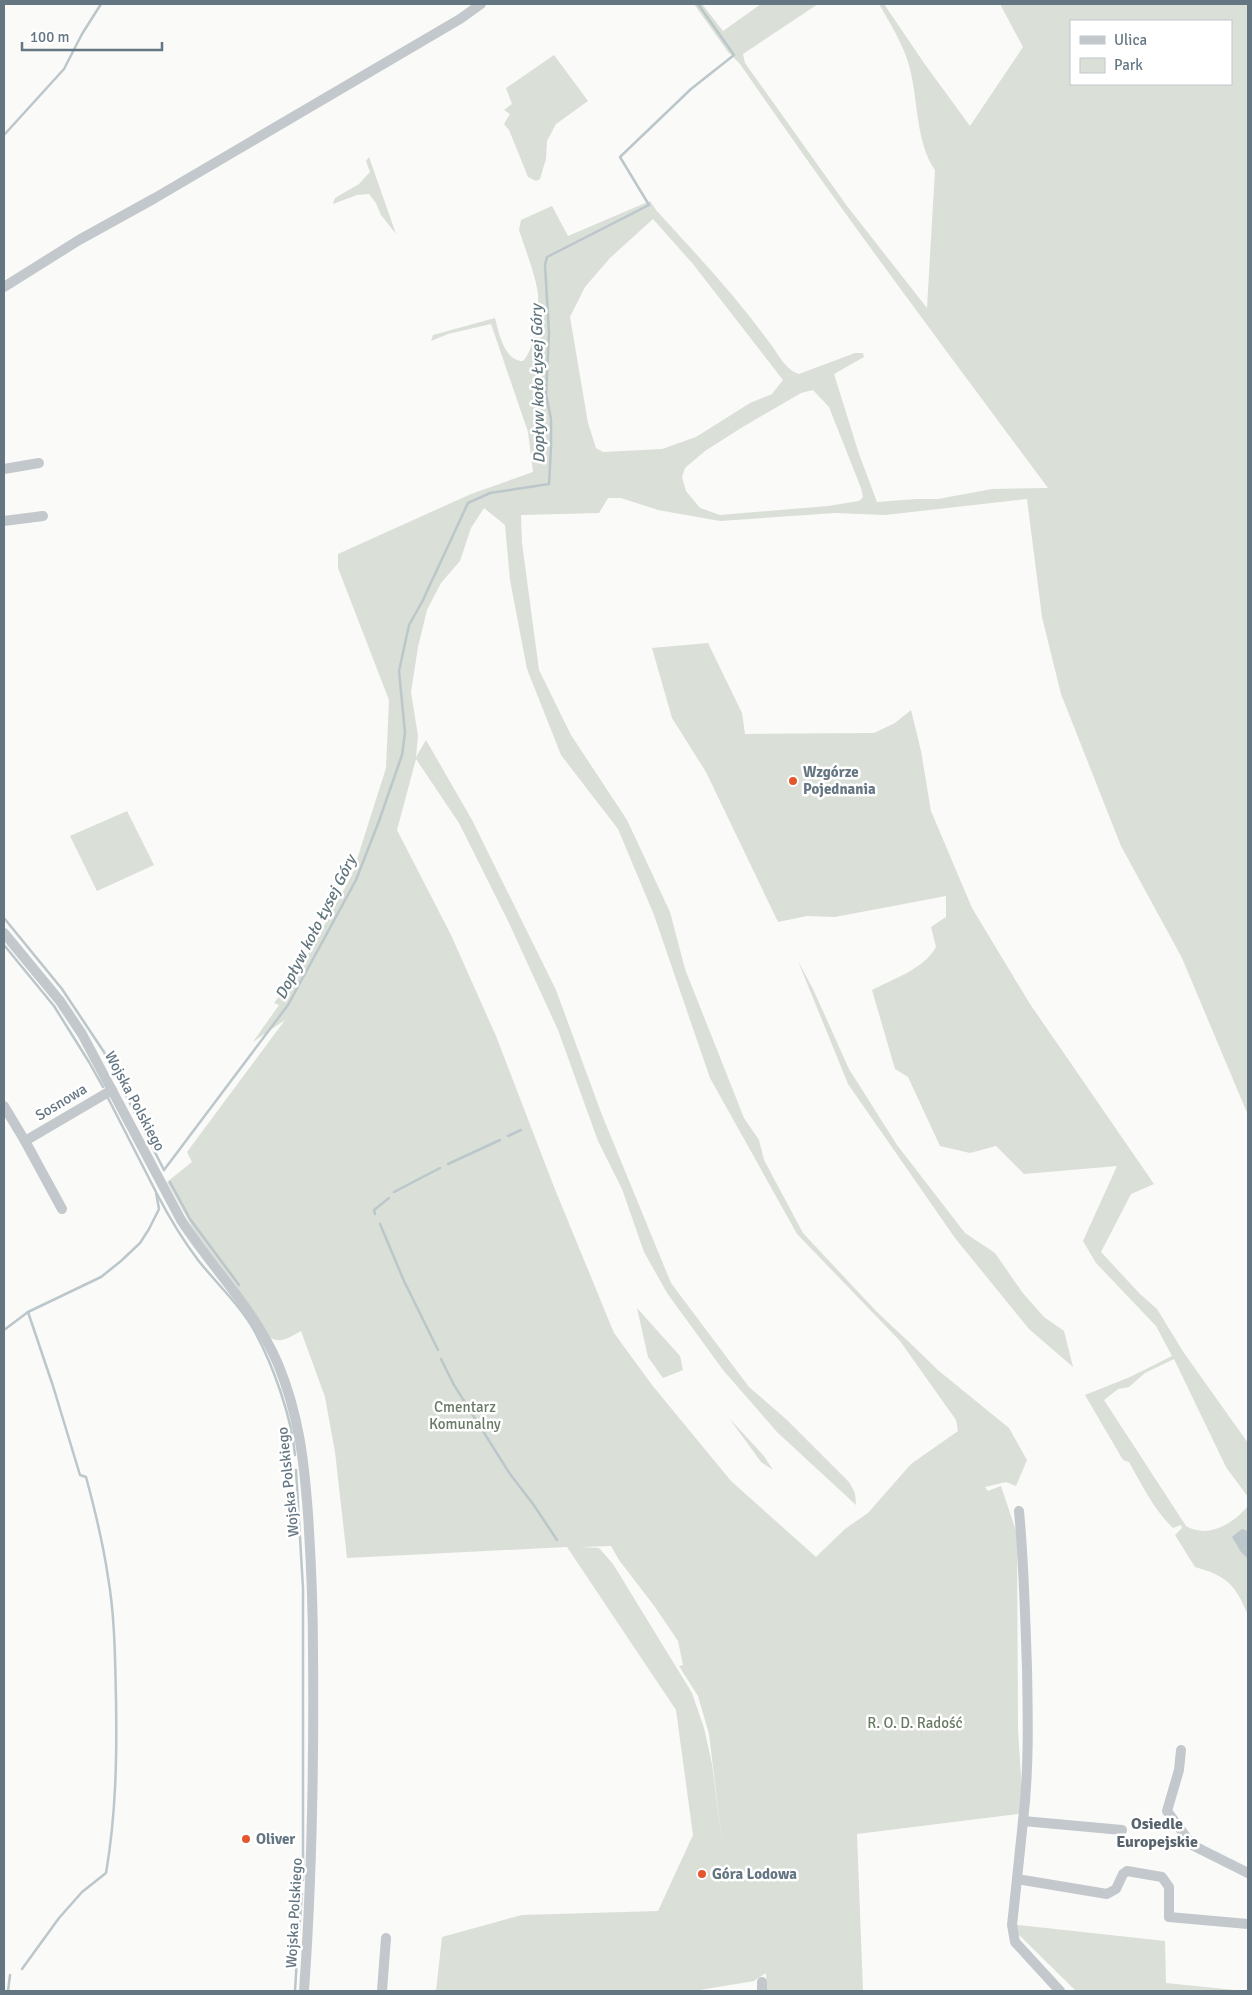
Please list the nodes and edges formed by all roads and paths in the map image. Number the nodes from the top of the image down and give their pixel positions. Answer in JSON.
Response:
{"nodes":[{"id":1,"x":482,"y":4,"type":"edge"},
{"id":2,"x":4,"y":287,"type":"edge"},
{"id":3,"x":39,"y":463,"type":"dead end"},
{"id":4,"x":4,"y":469,"type":"edge"},
{"id":5,"x":43,"y":516,"type":"dead end"},
{"id":6,"x":4,"y":521,"type":"edge"},
{"id":7,"x":4,"y":933,"type":"edge"},
{"id":8,"x":112,"y":1090,"type":"junction"},
{"id":9,"x":4,"y":1106,"type":"edge"},
{"id":10,"x":25,"y":1141,"type":"junction"},
{"id":11,"x":62,"y":1209,"type":"dead end"},
{"id":12,"x":1019,"y":1511,"type":"dead end"},
{"id":13,"x":1181,"y":1750,"type":"dead end"},
{"id":14,"x":1023,"y":1821,"type":"junction"},
{"id":15,"x":1122,"y":1830,"type":"dead end"},
{"id":16,"x":1248,"y":1872,"type":"edge"},
{"id":17,"x":1016,"y":1879,"type":"junction"},
{"id":18,"x":1248,"y":1924,"type":"edge"},
{"id":19,"x":386,"y":1938,"type":"dead end"},
{"id":20,"x":304,"y":1991,"type":"edge"},
{"id":21,"x":382,"y":1991,"type":"edge"},
{"id":22,"x":1060,"y":1991,"type":"edge"}],
"edges":[{"from":1,"to":2,"type":"street"},
{"from":3,"to":4,"type":"street"},
{"from":5,"to":6,"type":"street"},
{"from":7,"to":8,"type":"street","name":"Wojska Polskiego"},
{"from":8,"to":10,"type":"street","name":"Sosnowa"},
{"from":8,"to":20,"type":"street","name":"Wojska Polskiego"},
{"from":9,"to":10,"type":"street"},
{"from":10,"to":11,"type":"street"},
{"from":12,"to":14,"type":"street"},
{"from":13,"to":16,"type":"street"},
{"from":14,"to":15,"type":"street"},
{"from":14,"to":17,"type":"street"},
{"from":17,"to":18,"type":"street"},
{"from":17,"to":22,"type":"street"},
{"from":19,"to":21,"type":"street"}]}
